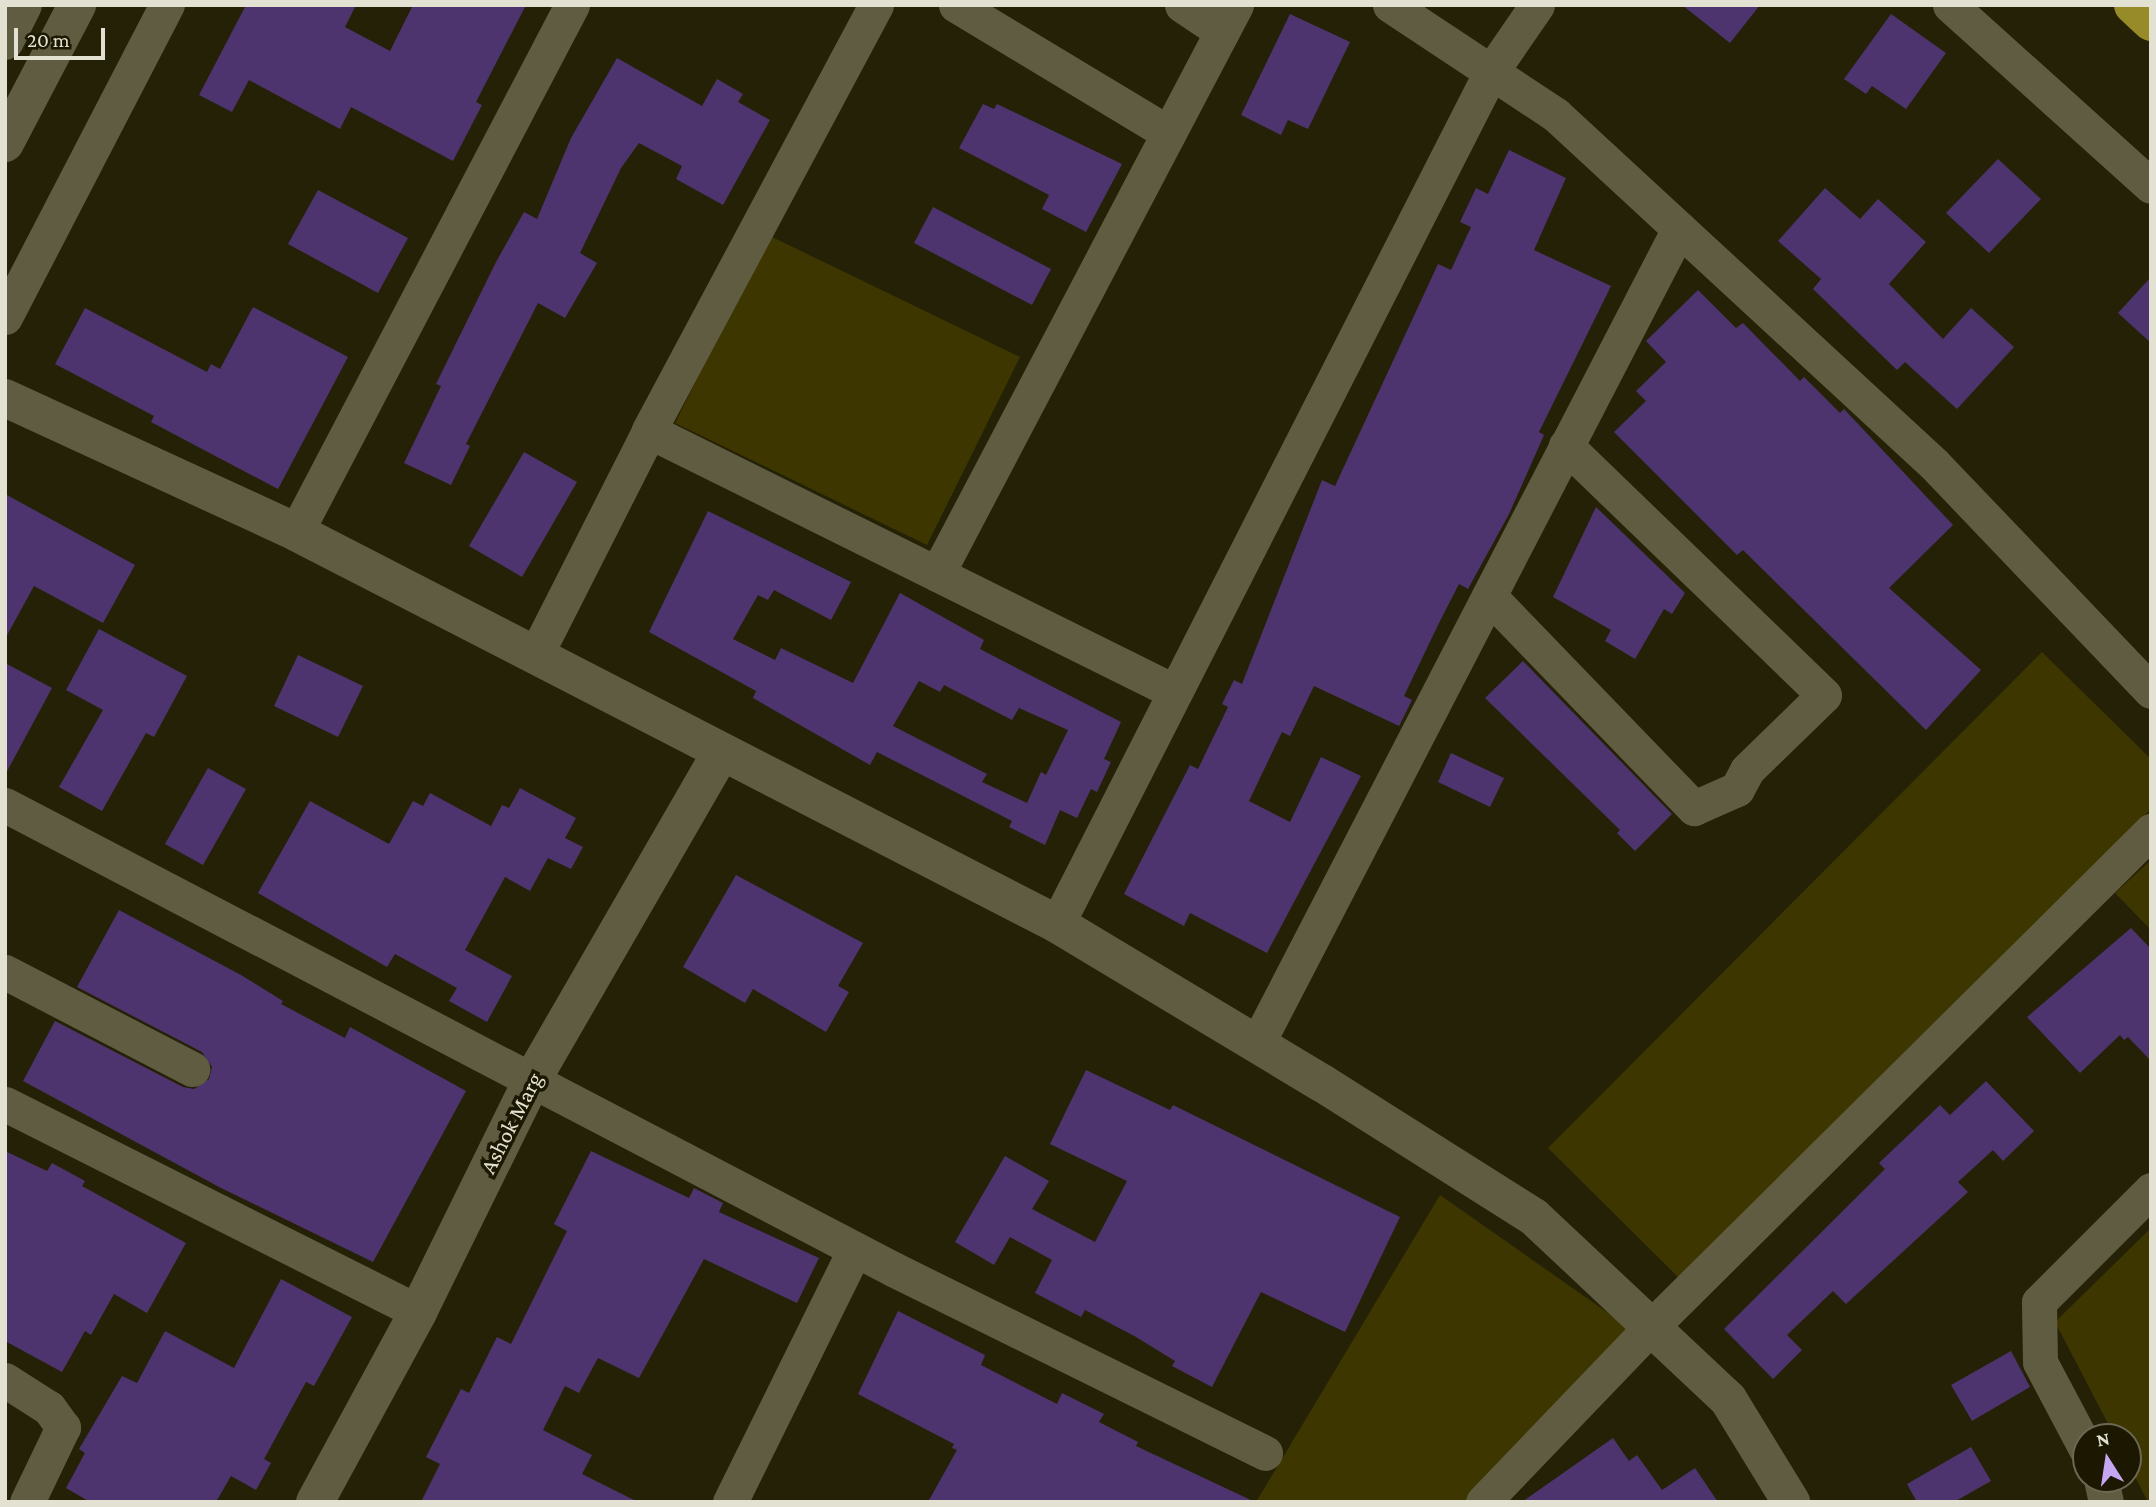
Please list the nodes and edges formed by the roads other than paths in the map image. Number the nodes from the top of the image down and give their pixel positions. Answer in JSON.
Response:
{"nodes":[{"id":1,"x":23,"y":5,"type":"edge"},
{"id":2,"x":77,"y":5,"type":"edge"},
{"id":3,"x":167,"y":5,"type":"edge"},
{"id":4,"x":572,"y":5,"type":"edge"},
{"id":5,"x":876,"y":5,"type":"edge"},
{"id":6,"x":956,"y":5,"type":"edge"},
{"id":7,"x":1182,"y":5,"type":"edge"},
{"id":8,"x":1390,"y":5,"type":"edge"},
{"id":9,"x":1537,"y":5,"type":"edge"},
{"id":10,"x":1950,"y":5,"type":"edge"},
{"id":11,"x":2133,"y":5,"type":"edge"},
{"id":12,"x":1229,"y":18,"type":"edge"},
{"id":13,"x":2151,"y":22,"type":"edge"},
{"id":14,"x":5,"y":41,"type":"edge"},
{"id":15,"x":1491,"y":72,"type":"junction"},
{"id":16,"x":1168,"y":134,"type":"junction"},
{"id":17,"x":5,"y":144,"type":"edge"},
{"id":18,"x":2151,"y":186,"type":"edge"},
{"id":19,"x":1679,"y":229,"type":"junction"},
{"id":20,"x":5,"y":317,"type":"edge"},
{"id":21,"x":5,"y":398,"type":"edge"},
{"id":22,"x":649,"y":431,"type":"junction"},
{"id":23,"x":1566,"y":446,"type":"junction"},
{"id":24,"x":296,"y":532,"type":"junction"},
{"id":25,"x":937,"y":574,"type":"junction"},
{"id":26,"x":1489,"y":596,"type":"junction"},
{"id":27,"x":535,"y":656,"type":"junction"},
{"id":28,"x":1173,"y":691,"type":"junction"},
{"id":29,"x":2151,"y":691,"type":"edge"},
{"id":30,"x":721,"y":752,"type":"junction"},
{"id":31,"x":5,"y":805,"type":"edge"},
{"id":32,"x":2151,"y":831,"type":"edge"},
{"id":33,"x":1057,"y":924,"type":"junction"},
{"id":34,"x":5,"y":972,"type":"edge"},
{"id":35,"x":1257,"y":1044,"type":"junction"},
{"id":36,"x":192,"y":1069,"type":"dead end"},
{"id":37,"x":532,"y":1080,"type":"junction"},
{"id":38,"x":5,"y":1104,"type":"edge"},
{"id":39,"x":2151,"y":1190,"type":"edge"},
{"id":40,"x":855,"y":1249,"type":"junction"},
{"id":41,"x":418,"y":1312,"type":"junction"},
{"id":42,"x":1650,"y":1328,"type":"junction"},
{"id":43,"x":5,"y":1380,"type":"edge"},
{"id":44,"x":2072,"y":1423,"type":"edge"},
{"id":45,"x":1265,"y":1453,"type":"dead end"},
{"id":46,"x":739,"y":1499,"type":"edge"},
{"id":47,"x":27,"y":1502,"type":"edge"},
{"id":48,"x":316,"y":1502,"type":"edge"},
{"id":49,"x":1483,"y":1502,"type":"edge"},
{"id":50,"x":1791,"y":1502,"type":"edge"}],
"edges":[{"from":1,"to":14,"type":"street"},
{"from":2,"to":17,"type":"street"},
{"from":3,"to":20,"type":"street"},
{"from":4,"to":24,"type":"street"},
{"from":5,"to":22,"type":"street"},
{"from":6,"to":16,"type":"street"},
{"from":7,"to":12,"type":"street"},
{"from":8,"to":15,"type":"street"},
{"from":9,"to":15,"type":"street"},
{"from":10,"to":18,"type":"street"},
{"from":11,"to":13,"type":"highway"},
{"from":12,"to":16,"type":"street"},
{"from":15,"to":19,"type":"street"},
{"from":15,"to":28,"type":"street"},
{"from":16,"to":25,"type":"street"},
{"from":19,"to":23,"type":"street"},
{"from":19,"to":29,"type":"street"},
{"from":21,"to":24,"type":"street"},
{"from":22,"to":25,"type":"street"},
{"from":22,"to":27,"type":"street"},
{"from":23,"to":26,"type":"street"},
{"from":23,"to":26,"type":"street"},
{"from":24,"to":27,"type":"street"},
{"from":25,"to":28,"type":"street"},
{"from":26,"to":35,"type":"street"},
{"from":27,"to":30,"type":"street"},
{"from":28,"to":33,"type":"street"},
{"from":30,"to":33,"type":"street"},
{"from":30,"to":37,"type":"street","name":"Ashok Marg"},
{"from":31,"to":37,"type":"street"},
{"from":32,"to":42,"type":"street"},
{"from":33,"to":35,"type":"street"},
{"from":34,"to":36,"type":"street"},
{"from":35,"to":42,"type":"street"},
{"from":37,"to":40,"type":"street"},
{"from":37,"to":41,"type":"street","name":"Ashok Marg"},
{"from":38,"to":41,"type":"street"},
{"from":39,"to":44,"type":"street"},
{"from":40,"to":45,"type":"street"},
{"from":40,"to":46,"type":"street"},
{"from":41,"to":48,"type":"street","name":"Ashok Marg"},
{"from":42,"to":49,"type":"street"},
{"from":42,"to":50,"type":"street"},
{"from":43,"to":47,"type":"street"}]}
